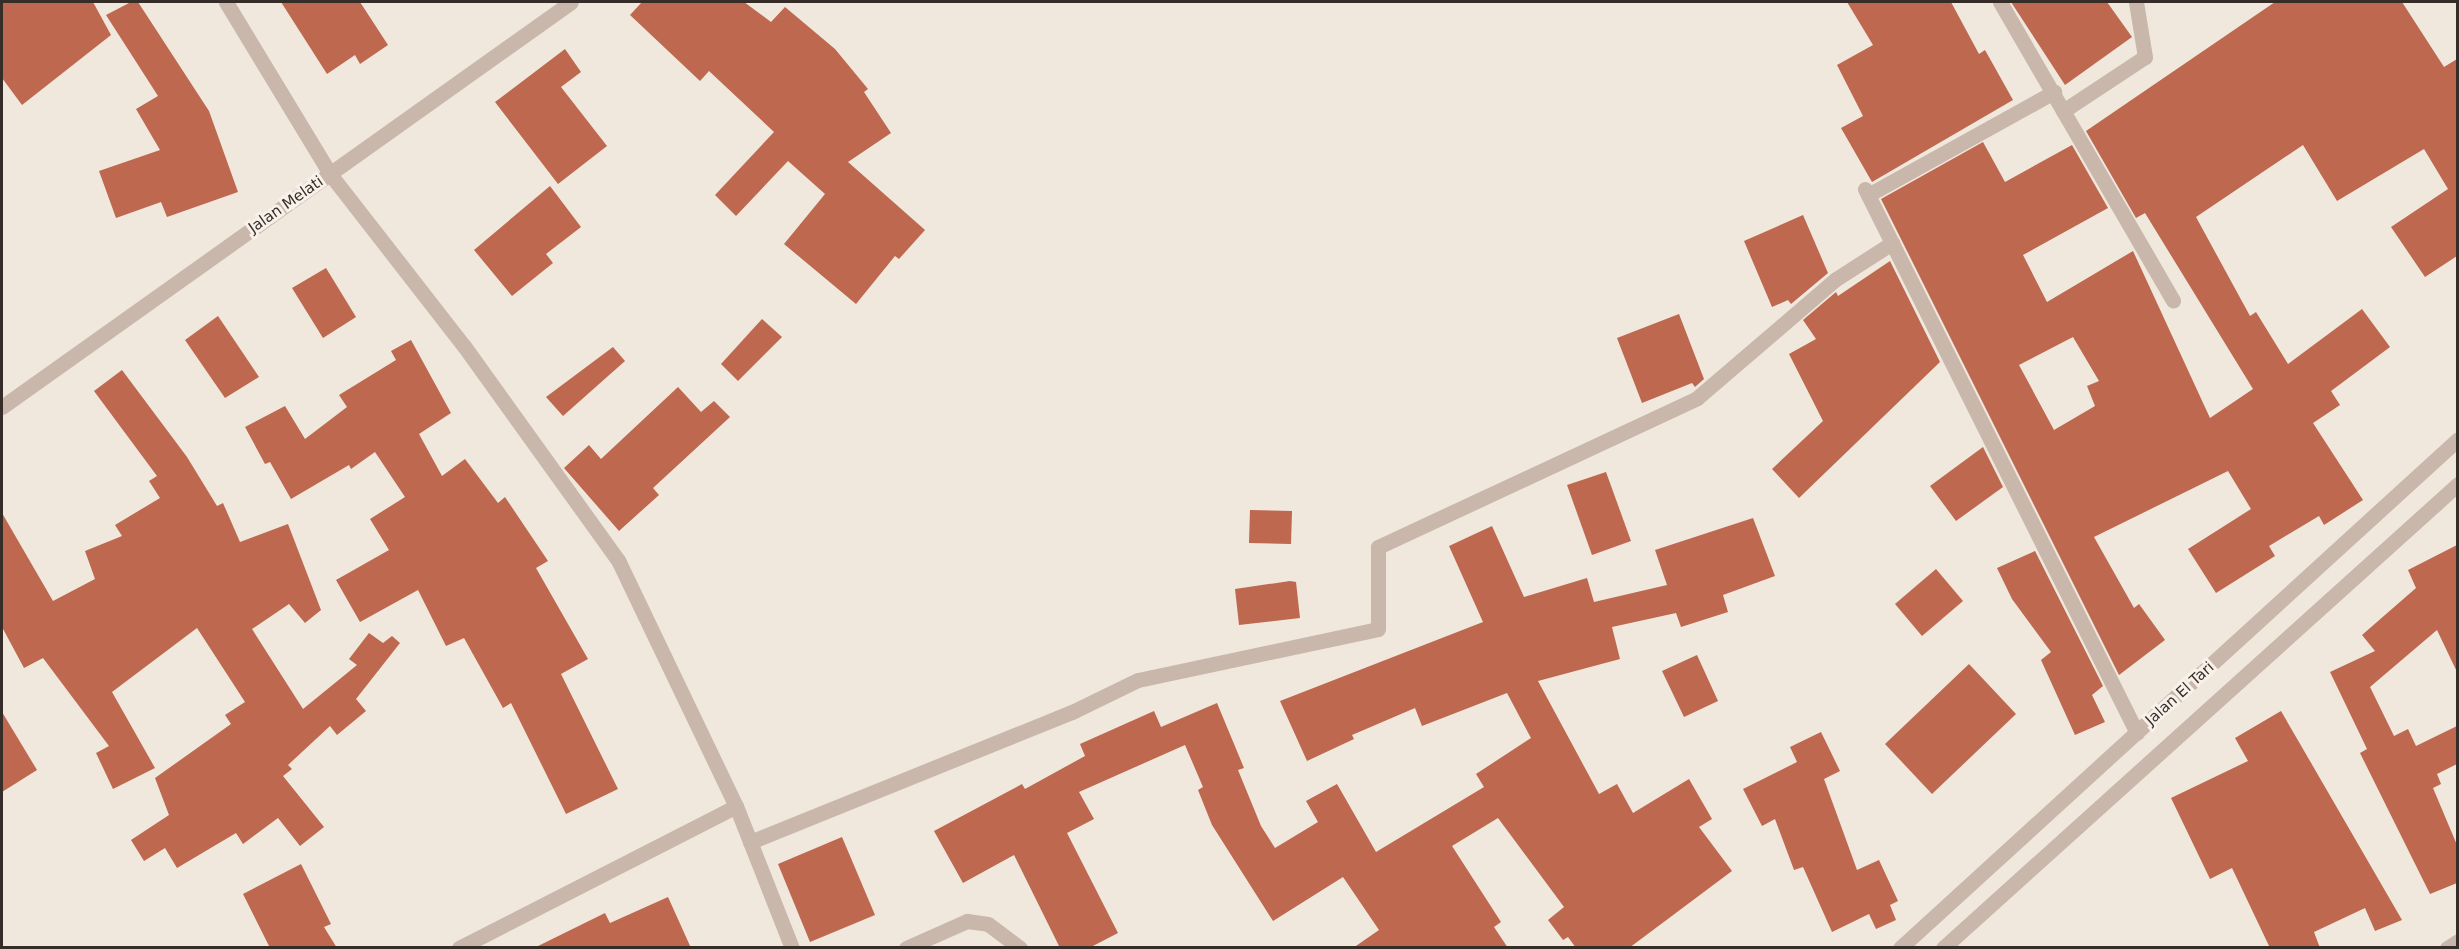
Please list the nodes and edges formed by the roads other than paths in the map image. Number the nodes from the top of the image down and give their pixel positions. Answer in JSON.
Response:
{"nodes":[{"id":1,"x":226,"y":2,"type":"edge"},
{"id":2,"x":571,"y":2,"type":"edge"},
{"id":3,"x":2000,"y":2,"type":"edge"},
{"id":4,"x":2136,"y":2,"type":"edge"},
{"id":5,"x":2054,"y":92,"type":"junction"},
{"id":6,"x":2063,"y":111,"type":"junction"},
{"id":7,"x":330,"y":174,"type":"junction"},
{"id":8,"x":1892,"y":243,"type":"junction"},
{"id":9,"x":2173,"y":301,"type":"dead end"},
{"id":10,"x":2,"y":407,"type":"edge"},
{"id":11,"x":2457,"y":439,"type":"edge"},
{"id":12,"x":2457,"y":484,"type":"edge"},
{"id":13,"x":2137,"y":733,"type":"junction"},
{"id":14,"x":736,"y":806,"type":"junction"},
{"id":15,"x":750,"y":842,"type":"junction"},
{"id":16,"x":2457,"y":942,"type":"edge"},
{"id":17,"x":459,"y":948,"type":"edge"},
{"id":18,"x":792,"y":948,"type":"edge"},
{"id":19,"x":906,"y":948,"type":"edge"},
{"id":20,"x":1020,"y":948,"type":"edge"},
{"id":21,"x":1900,"y":948,"type":"edge"},
{"id":22,"x":1943,"y":948,"type":"edge"},
{"id":23,"x":2446,"y":948,"type":"edge"}],
"edges":[{"from":1,"to":7,"type":"street"},
{"from":2,"to":7,"type":"street","name":"Jalan Melati"},
{"from":3,"to":5,"type":"street"},
{"from":4,"to":6,"type":"street"},
{"from":5,"to":6,"type":"street"},
{"from":5,"to":8,"type":"street"},
{"from":6,"to":9,"type":"street"},
{"from":7,"to":10,"type":"street","name":"Jalan Melati"},
{"from":7,"to":14,"type":"street"},
{"from":8,"to":13,"type":"street"},
{"from":8,"to":15,"type":"street"},
{"from":11,"to":13,"type":"street","name":"Jalan El Tari"},
{"from":12,"to":22,"type":"street","name":"Jalan El Tari"},
{"from":13,"to":21,"type":"street","name":"Jalan El Tari"},
{"from":14,"to":15,"type":"street"},
{"from":14,"to":17,"type":"street"},
{"from":15,"to":18,"type":"street"},
{"from":16,"to":23,"type":"street"},
{"from":19,"to":20,"type":"street"}]}
